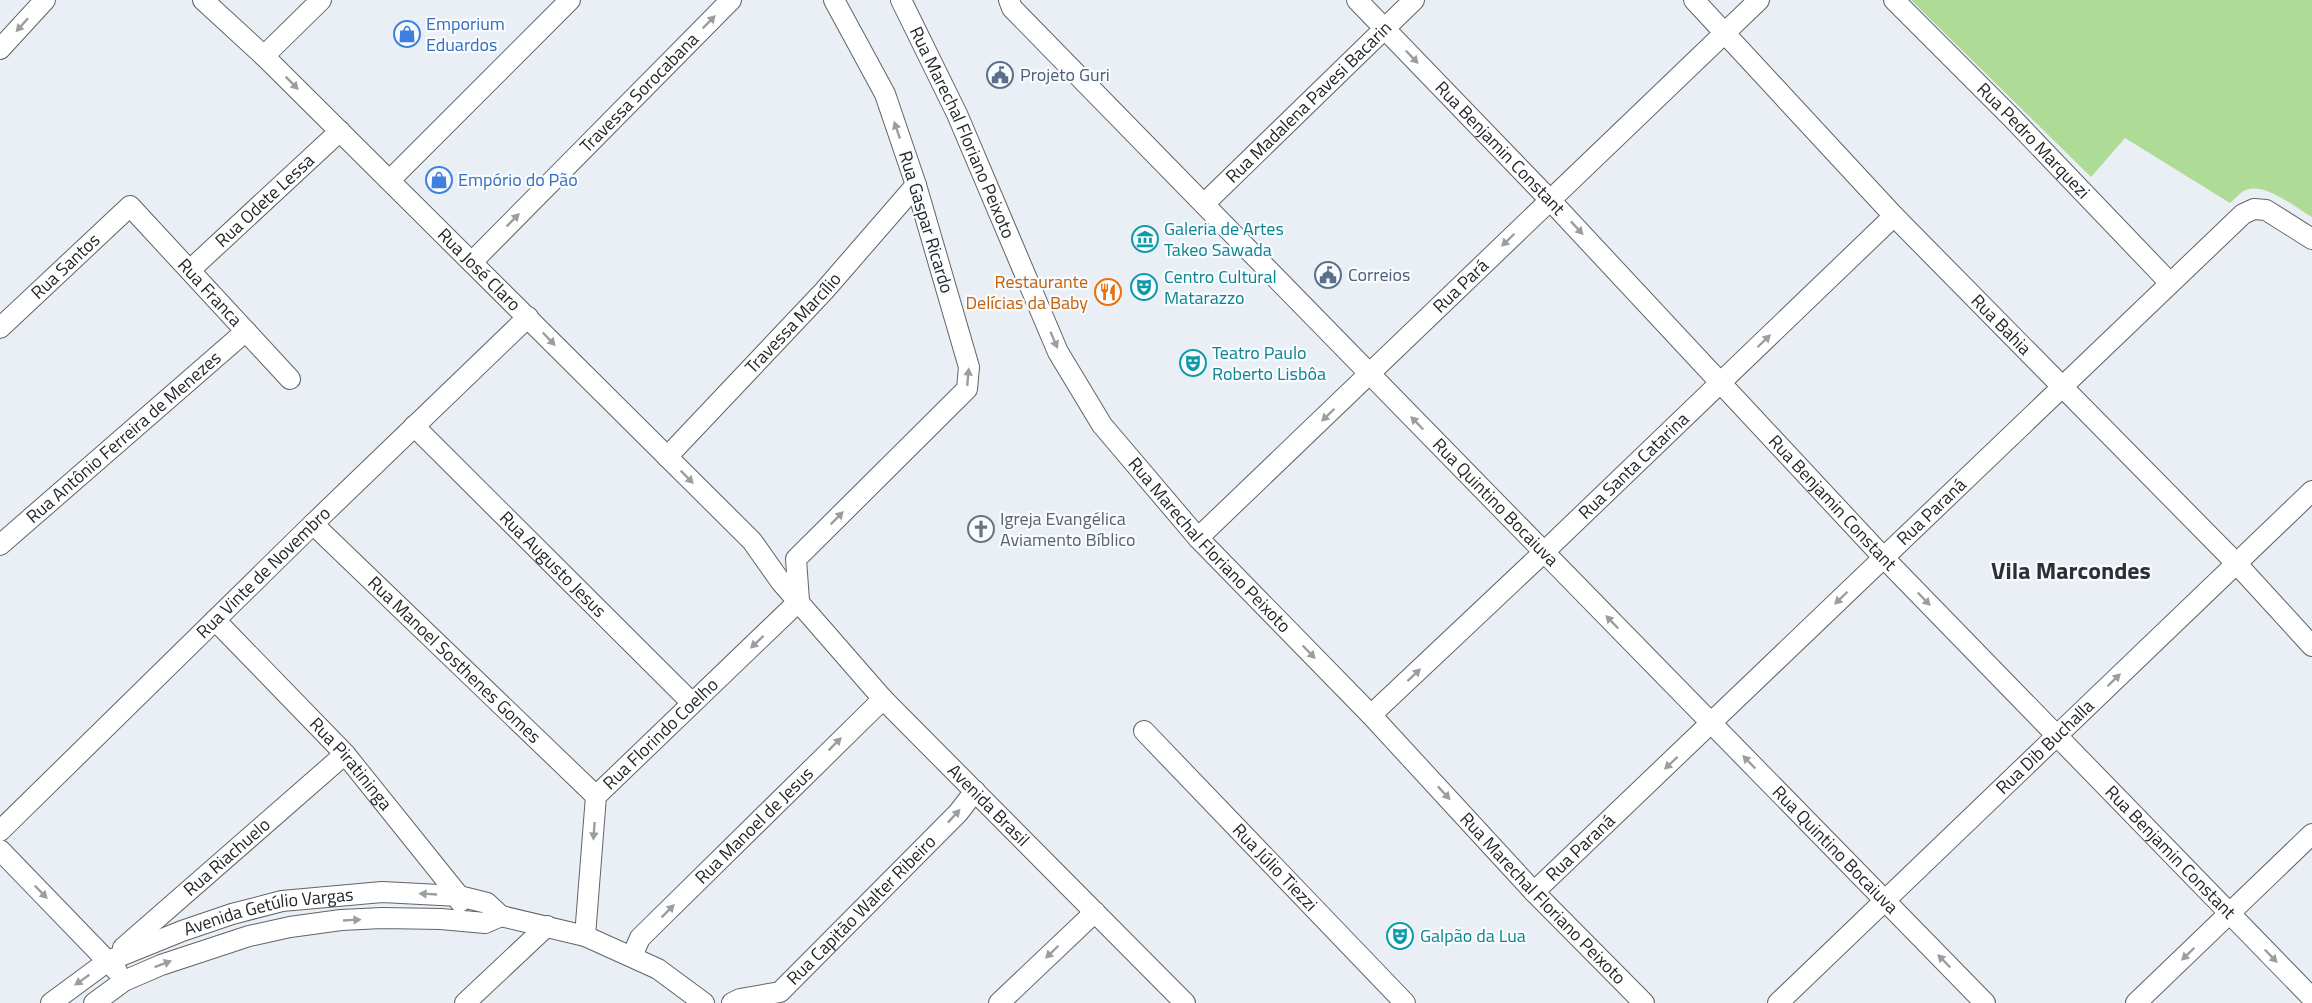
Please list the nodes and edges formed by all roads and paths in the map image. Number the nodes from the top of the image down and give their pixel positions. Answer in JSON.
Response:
{"nodes":[{"id":1,"x":45,"y":0,"type":"edge"},
{"id":2,"x":203,"y":0,"type":"edge"},
{"id":3,"x":321,"y":0,"type":"edge"},
{"id":4,"x":570,"y":0,"type":"edge"},
{"id":5,"x":731,"y":0,"type":"edge"},
{"id":6,"x":834,"y":0,"type":"edge"},
{"id":7,"x":900,"y":0,"type":"edge"},
{"id":8,"x":1357,"y":0,"type":"edge"},
{"id":9,"x":1414,"y":0,"type":"edge"},
{"id":10,"x":1694,"y":0,"type":"edge"},
{"id":11,"x":1760,"y":0,"type":"edge"},
{"id":12,"x":1894,"y":0,"type":"edge"},
{"id":13,"x":1014,"y":3,"type":"edge"},
{"id":14,"x":1384,"y":28,"type":"junction"},
{"id":15,"x":1725,"y":32,"type":"junction"},
{"id":16,"x":0,"y":49,"type":"edge"},
{"id":17,"x":264,"y":56,"type":"junction"},
{"id":18,"x":340,"y":131,"type":"junction"},
{"id":19,"x":390,"y":180,"type":"junction"},
{"id":20,"x":916,"y":185,"type":"junction"},
{"id":21,"x":1550,"y":200,"type":"junction"},
{"id":22,"x":1204,"y":204,"type":"junction"},
{"id":23,"x":130,"y":206,"type":"joint"},
{"id":24,"x":1894,"y":216,"type":"junction"},
{"id":25,"x":2312,"y":239,"type":"edge"},
{"id":26,"x":472,"y":262,"type":"junction"},
{"id":27,"x":190,"y":270,"type":"junction"},
{"id":28,"x":2170,"y":283,"type":"junction"},
{"id":29,"x":528,"y":317,"type":"junction"},
{"id":30,"x":0,"y":328,"type":"edge"},
{"id":31,"x":246,"y":331,"type":"junction"},
{"id":32,"x":1370,"y":374,"type":"junction"},
{"id":33,"x":290,"y":379,"type":"dead end"},
{"id":34,"x":1722,"y":382,"type":"junction"},
{"id":35,"x":2062,"y":386,"type":"junction"},
{"id":36,"x":414,"y":426,"type":"junction"},
{"id":37,"x":667,"y":457,"type":"junction"},
{"id":38,"x":2312,"y":491,"type":"edge"},
{"id":39,"x":313,"y":524,"type":"junction"},
{"id":40,"x":1198,"y":538,"type":"junction"},
{"id":41,"x":752,"y":541,"type":"junction"},
{"id":42,"x":0,"y":545,"type":"edge"},
{"id":43,"x":1544,"y":552,"type":"junction"},
{"id":44,"x":1883,"y":557,"type":"junction"},
{"id":45,"x":796,"y":559,"type":"junction"},
{"id":46,"x":2236,"y":563,"type":"junction"},
{"id":47,"x":799,"y":601,"type":"junction"},
{"id":48,"x":215,"y":620,"type":"junction"},
{"id":49,"x":2312,"y":646,"type":"edge"},
{"id":50,"x":883,"y":699,"type":"junction"},
{"id":51,"x":692,"y":703,"type":"junction"},
{"id":52,"x":1371,"y":715,"type":"junction"},
{"id":53,"x":1712,"y":724,"type":"junction"},
{"id":54,"x":1144,"y":731,"type":"dead end"},
{"id":55,"x":2056,"y":735,"type":"junction"},
{"id":56,"x":345,"y":754,"type":"junction"},
{"id":57,"x":975,"y":791,"type":"junction"},
{"id":58,"x":596,"y":796,"type":"junction"},
{"id":59,"x":0,"y":831,"type":"edge"},
{"id":60,"x":2312,"y":834,"type":"edge"},
{"id":61,"x":0,"y":850,"type":"edge"},
{"id":62,"x":1534,"y":892,"type":"junction"},
{"id":63,"x":459,"y":896,"type":"junction"},
{"id":64,"x":1884,"y":900,"type":"junction"},
{"id":65,"x":1095,"y":912,"type":"junction"},
{"id":66,"x":2230,"y":914,"type":"junction"},
{"id":67,"x":501,"y":916,"type":"junction"},
{"id":68,"x":463,"y":921,"type":"junction"},
{"id":69,"x":547,"y":927,"type":"junction"},
{"id":70,"x":585,"y":936,"type":"junction"},
{"id":71,"x":632,"y":956,"type":"junction"},
{"id":72,"x":108,"y":961,"type":"junction"},
{"id":73,"x":124,"y":981,"type":"junction"},
{"id":74,"x":786,"y":997,"type":"edge"},
{"id":75,"x":2312,"y":998,"type":"edge"},
{"id":76,"x":51,"y":1003,"type":"edge"},
{"id":77,"x":94,"y":1003,"type":"edge"},
{"id":78,"x":465,"y":1003,"type":"edge"},
{"id":79,"x":704,"y":1003,"type":"edge"},
{"id":80,"x":732,"y":1003,"type":"edge"},
{"id":81,"x":999,"y":1003,"type":"edge"},
{"id":82,"x":1185,"y":1003,"type":"edge"},
{"id":83,"x":1405,"y":1003,"type":"edge"},
{"id":84,"x":1644,"y":1003,"type":"edge"},
{"id":85,"x":1778,"y":1003,"type":"edge"},
{"id":86,"x":1985,"y":1003,"type":"edge"},
{"id":87,"x":2136,"y":1003,"type":"edge"}],
"edges":[{"from":1,"to":16,"type":"street","one_way":true},
{"from":2,"to":17,"type":"street","name":"Rua José Claro"},
{"from":3,"to":17,"type":"street"},
{"from":4,"to":19,"type":"street"},
{"from":26,"to":5,"type":"street","name":"Travessa Sorocabana","one_way":true},
{"from":20,"to":6,"type":"street","name":"Rua Gaspar Ricardo","one_way":true},
{"from":7,"to":40,"type":"street","name":"Rua Marechal Floriano Peixoto","one_way":true},
{"from":8,"to":14,"type":"street","name":"Rua Benjamin Constant"},
{"from":9,"to":14,"type":"street","name":"Rua Madalena Pavesi Bacarin"},
{"from":10,"to":15,"type":"street","name":"Rua Bahia"},
{"from":11,"to":15,"type":"street","name":"Rua Pará"},
{"from":12,"to":28,"type":"street","name":"Rua Pedro Marquezi"},
{"from":13,"to":22,"type":"street","name":"Rua Quintino Bocaiuva"},
{"from":14,"to":21,"type":"street","name":"Rua Benjamin Constant","one_way":true},
{"from":14,"to":22,"type":"street","name":"Rua Madalena Pavesi Bacarin"},
{"from":15,"to":21,"type":"street","name":"Rua Pará"},
{"from":15,"to":24,"type":"street","name":"Rua Bahia"},
{"from":17,"to":18,"type":"street","name":"Rua José Claro","one_way":true},
{"from":18,"to":19,"type":"street","name":"Rua José Claro"},
{"from":18,"to":27,"type":"street","name":"Rua Odete Lessa"},
{"from":19,"to":26,"type":"street","name":"Rua José Claro"},
{"from":20,"to":37,"type":"street","name":"Travessa Marcílio"},
{"from":45,"to":20,"type":"street","name":"Rua Gaspar Ricardo","one_way":true},
{"from":21,"to":32,"type":"street","name":"Rua Pará","one_way":true},
{"from":21,"to":34,"type":"street","name":"Rua Benjamin Constant","one_way":true},
{"from":22,"to":32,"type":"street","name":"Rua Quintino Bocaiuva"},
{"from":23,"to":27,"type":"street","name":"Rua Franca"},
{"from":23,"to":30,"type":"street","name":"Rua Santos"},
{"from":34,"to":24,"type":"street","name":"Rua Santa Catarina","one_way":true},
{"from":24,"to":35,"type":"street","name":"Rua Bahia"},
{"from":25,"to":28,"type":"street","name":"Rua Paraná"},
{"from":26,"to":29,"type":"street","name":"Rua José Claro"},
{"from":27,"to":31,"type":"street","name":"Rua Franca"},
{"from":28,"to":35,"type":"street","name":"Rua Paraná"},
{"from":29,"to":36,"type":"street","name":"Rua Vinte de Novembro"},
{"from":29,"to":37,"type":"street","name":"Rua José Claro","one_way":true},
{"from":31,"to":33,"type":"street","name":"Rua Franca"},
{"from":31,"to":42,"type":"street","name":"Rua Antônio Ferreira de Menezes"},
{"from":32,"to":40,"type":"street","name":"Rua Pará","one_way":true},
{"from":43,"to":32,"type":"street","name":"Rua Quintino Bocaiuva","one_way":true},
{"from":34,"to":43,"type":"street","name":"Rua Santa Catarina"},
{"from":34,"to":44,"type":"street","name":"Rua Benjamin Constant"},
{"from":35,"to":44,"type":"street","name":"Rua Paraná"},
{"from":35,"to":46,"type":"street","name":"Rua Bahia"},
{"from":36,"to":39,"type":"street","name":"Rua Vinte de Novembro"},
{"from":36,"to":51,"type":"street","name":"Rua Augusto Jesus"},
{"from":37,"to":41,"type":"street","name":"Rua José Claro","one_way":true},
{"from":38,"to":46,"type":"street","name":"Rua Dib Buchalla"},
{"from":39,"to":48,"type":"street","name":"Rua Vinte de Novembro"},
{"from":39,"to":58,"type":"street","name":"Rua Manoel Sosthenes Gomes"},
{"from":40,"to":52,"type":"street","name":"Rua Marechal Floriano Peixoto","one_way":true},
{"from":41,"to":45,"type":"street","name":"Rua José Claro"},
{"from":41,"to":47,"type":"street","name":"Rua José Claro"},
{"from":52,"to":43,"type":"street","name":"Rua Santa Catarina","one_way":true},
{"from":53,"to":43,"type":"street","name":"Rua Quintino Bocaiuva","one_way":true},
{"from":44,"to":53,"type":"street","name":"Rua Paraná","one_way":true},
{"from":44,"to":55,"type":"street","name":"Rua Benjamin Constant","one_way":true},
{"from":45,"to":47,"type":"street"},
{"from":46,"to":49,"type":"street","name":"Rua Bahia"},
{"from":55,"to":46,"type":"street","name":"Rua Dib Buchalla","one_way":true},
{"from":47,"to":50,"type":"street","name":"Avenida Brasil"},
{"from":47,"to":51,"type":"street","name":"Rua Florindo Coelho","one_way":true},
{"from":48,"to":56,"type":"street","name":"Rua Piratininga"},
{"from":48,"to":59,"type":"street","name":"Rua Vinte de Novembro"},
{"from":50,"to":57,"type":"street","name":"Avenida Brasil"},
{"from":71,"to":50,"type":"street","name":"Rua Manoel de Jesus","one_way":true},
{"from":51,"to":58,"type":"street","name":"Rua Florindo Coelho"},
{"from":52,"to":62,"type":"street","name":"Rua Marechal Floriano Peixoto","one_way":true},
{"from":53,"to":62,"type":"street","name":"Rua Paraná","one_way":true},
{"from":64,"to":53,"type":"street","name":"Rua Quintino Bocaiuva","one_way":true},
{"from":54,"to":83,"type":"street","name":"Rua Júlio Tiezzi"},
{"from":55,"to":64,"type":"street","name":"Rua Dib Buchalla"},
{"from":55,"to":66,"type":"street","name":"Rua Benjamin Constant"},
{"from":56,"to":63,"type":"street","name":"Rua Piratininga"},
{"from":56,"to":72,"type":"street","name":"Rua Riachuelo"},
{"from":57,"to":65,"type":"street","name":"Avenida Brasil"},
{"from":74,"to":57,"type":"street","name":"Rua Capitão Walter Ribeiro","one_way":true},
{"from":58,"to":70,"type":"street","name":"Rua Florindo Coelho","one_way":true},
{"from":60,"to":66,"type":"street"},
{"from":61,"to":72,"type":"street","one_way":true},
{"from":62,"to":84,"type":"street","name":"Rua Marechal Floriano Peixoto"},
{"from":63,"to":67,"type":"street","name":"Avenida Getúlio Vargas"},
{"from":63,"to":68,"type":"street","name":"Rua Piratininga"},
{"from":63,"to":72,"type":"street","name":"Avenida Getúlio Vargas","one_way":true},
{"from":64,"to":85,"type":"street","name":"Rua Dib Buchalla"},
{"from":86,"to":64,"type":"street","name":"Rua Quintino Bocaiuva","one_way":true},
{"from":65,"to":81,"type":"street","one_way":true},
{"from":65,"to":82,"type":"street","name":"Avenida Brasil"},
{"from":66,"to":75,"type":"street","name":"Rua Benjamin Constant","one_way":true},
{"from":66,"to":87,"type":"street","one_way":true},
{"from":67,"to":68,"type":"street","name":"Avenida Getúlio Vargas"},
{"from":67,"to":69,"type":"street","name":"Avenida Getúlio Vargas"},
{"from":73,"to":68,"type":"street","name":"Avenida Getúlio Vargas","one_way":true},
{"from":69,"to":70,"type":"street","name":"Avenida Getúlio Vargas"},
{"from":69,"to":78,"type":"street"},
{"from":70,"to":71,"type":"street","name":"Avenida Getúlio Vargas"},
{"from":71,"to":79,"type":"street","name":"Avenida Getúlio Vargas"},
{"from":72,"to":73,"type":"street"},
{"from":72,"to":76,"type":"street","name":"Avenida Getúlio Vargas","one_way":true},
{"from":73,"to":77,"type":"street","name":"Avenida Getúlio Vargas"},
{"from":74,"to":80,"type":"street","name":"Rua Capitão Walter Ribeiro"}]}
